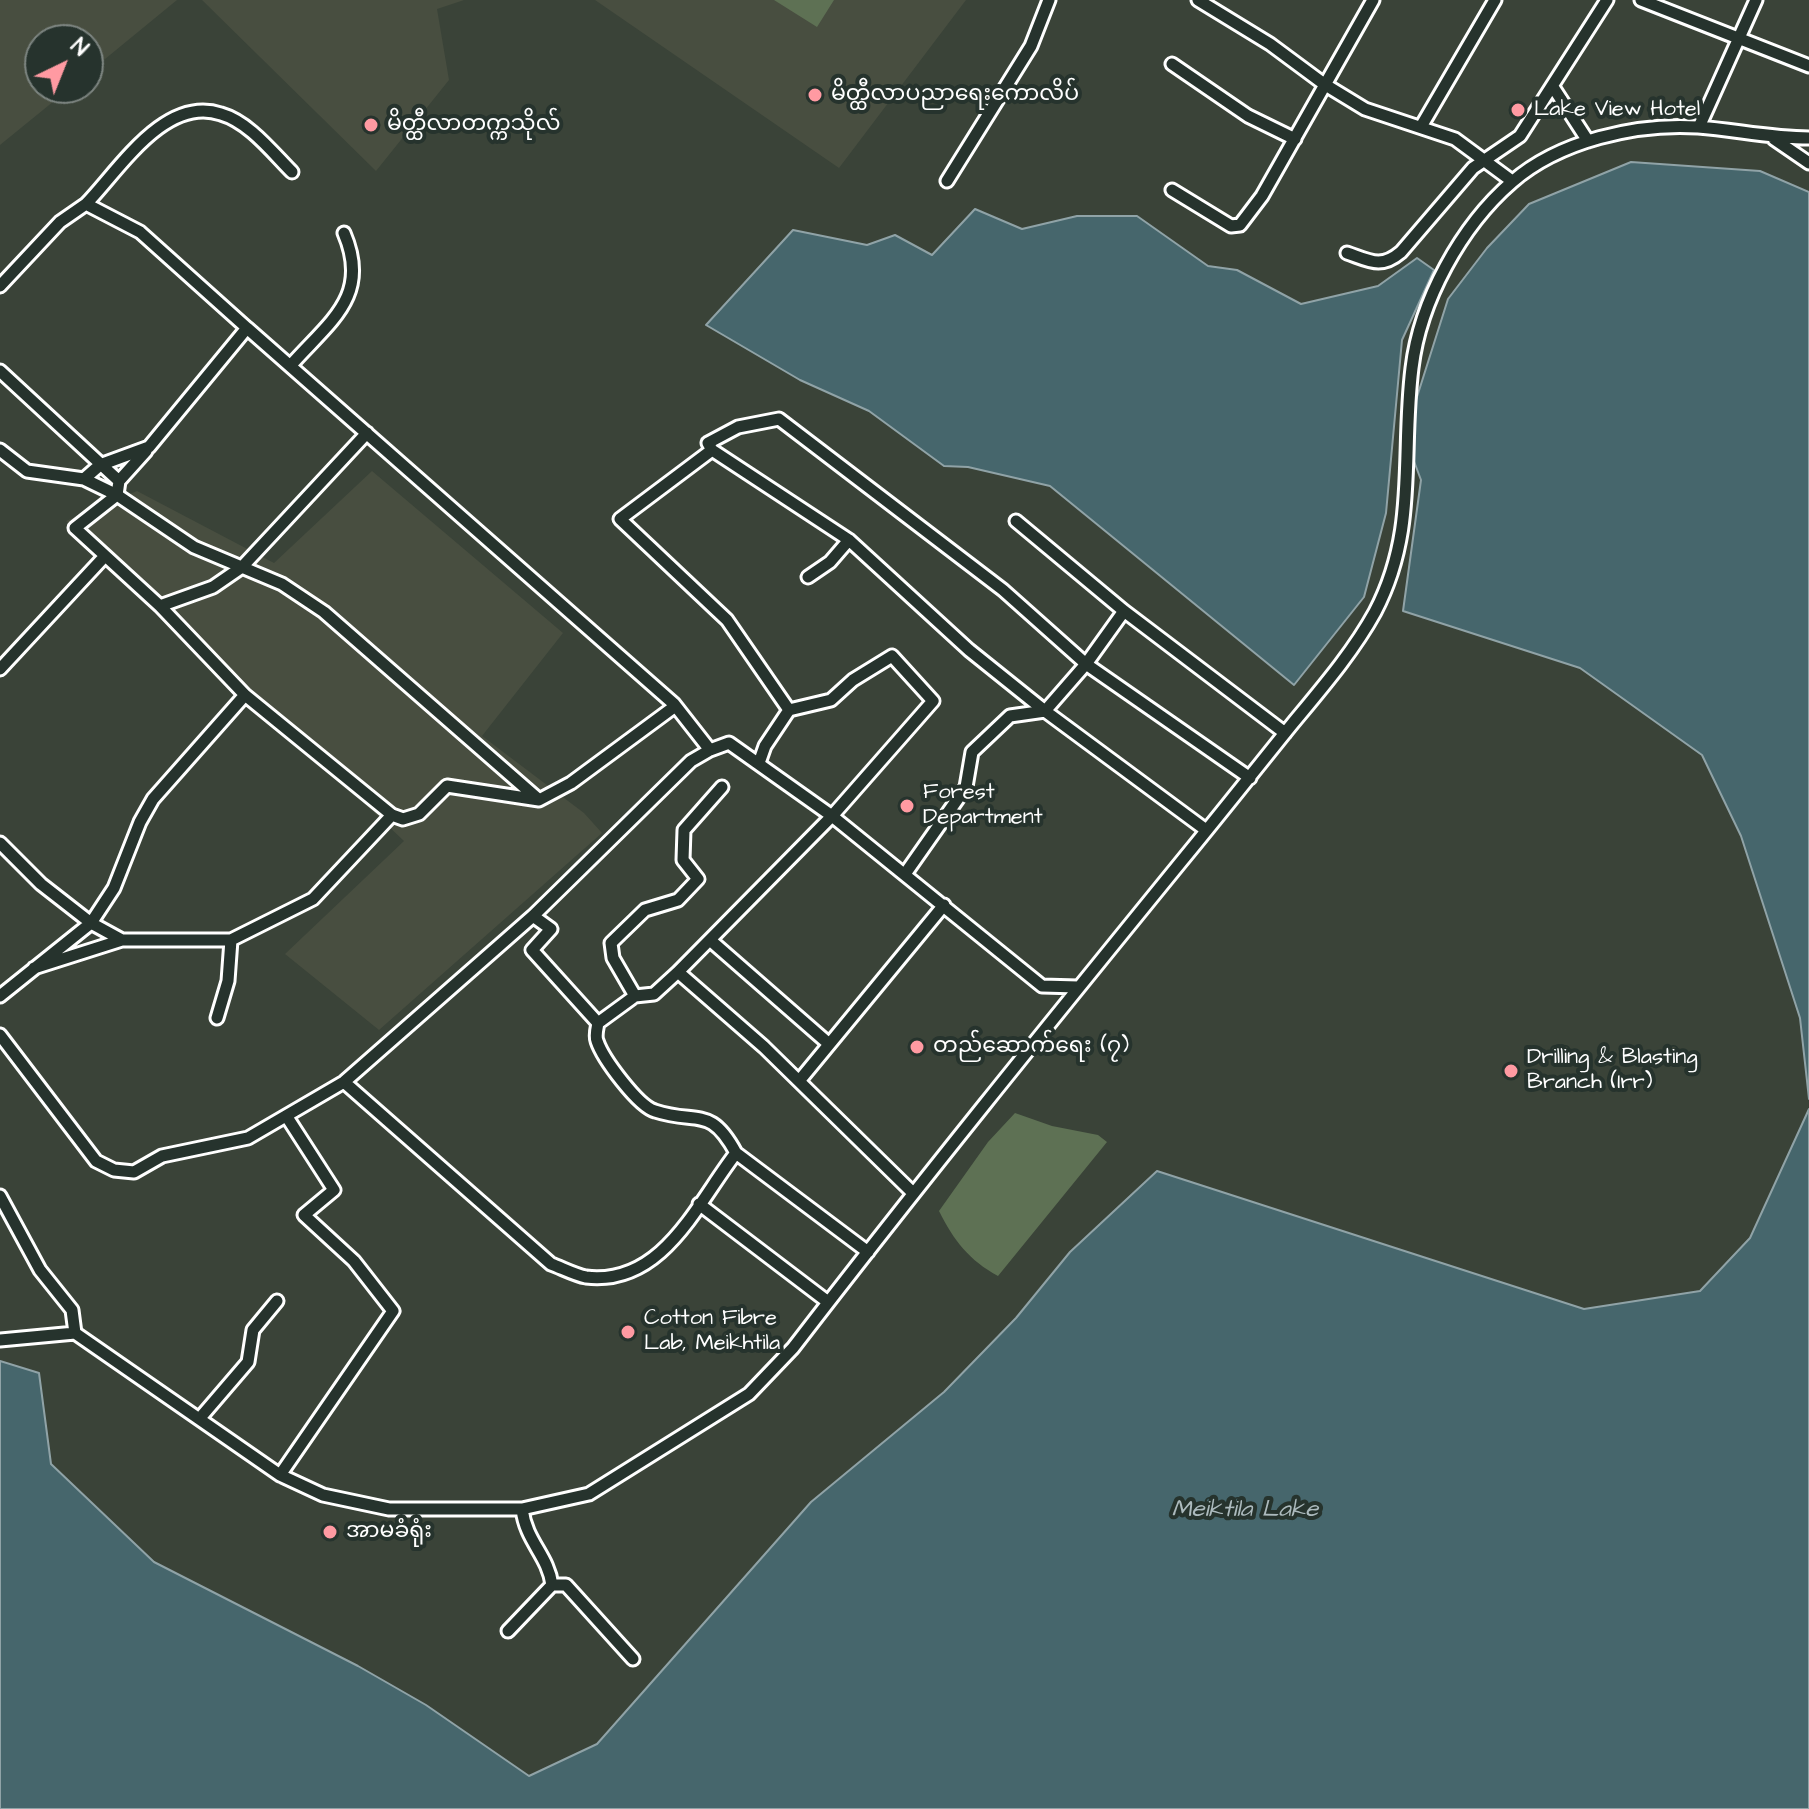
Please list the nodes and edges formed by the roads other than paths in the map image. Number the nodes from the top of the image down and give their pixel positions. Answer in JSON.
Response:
{"nodes":[{"id":1,"x":1049,"y":0,"type":"edge"},
{"id":2,"x":1198,"y":0,"type":"edge"},
{"id":3,"x":1373,"y":0,"type":"edge"},
{"id":4,"x":1495,"y":0,"type":"edge"},
{"id":5,"x":1607,"y":0,"type":"edge"},
{"id":6,"x":1641,"y":0,"type":"edge"},
{"id":7,"x":1756,"y":0,"type":"edge"},
{"id":8,"x":1737,"y":37,"type":"junction"},
{"id":9,"x":1172,"y":64,"type":"dead end"},
{"id":10,"x":1809,"y":66,"type":"edge"},
{"id":11,"x":1324,"y":84,"type":"junction"},
{"id":12,"x":1553,"y":87,"type":"junction"},
{"id":13,"x":1422,"y":125,"type":"junction"},
{"id":14,"x":1699,"y":127,"type":"junction"},
{"id":15,"x":1809,"y":138,"type":"edge"},
{"id":16,"x":1295,"y":139,"type":"junction"},
{"id":17,"x":1774,"y":139,"type":"junction"},
{"id":18,"x":1588,"y":141,"type":"junction"},
{"id":19,"x":1487,"y":161,"type":"junction"},
{"id":20,"x":1809,"y":163,"type":"edge"},
{"id":21,"x":292,"y":172,"type":"dead end"},
{"id":22,"x":947,"y":181,"type":"dead end"},
{"id":23,"x":1512,"y":181,"type":"junction"},
{"id":24,"x":1172,"y":190,"type":"dead end"},
{"id":25,"x":86,"y":204,"type":"junction"},
{"id":26,"x":344,"y":233,"type":"dead end"},
{"id":27,"x":1347,"y":253,"type":"dead end"},
{"id":28,"x":0,"y":286,"type":"edge"},
{"id":29,"x":247,"y":328,"type":"junction"},
{"id":30,"x":291,"y":365,"type":"junction"},
{"id":31,"x":0,"y":371,"type":"edge"},
{"id":32,"x":367,"y":433,"type":"junction"},
{"id":33,"x":149,"y":447,"type":"junction"},
{"id":34,"x":0,"y":450,"type":"edge"},
{"id":35,"x":712,"y":450,"type":"junction"},
{"id":36,"x":100,"y":465,"type":"junction"},
{"id":37,"x":84,"y":479,"type":"junction"},
{"id":38,"x":119,"y":481,"type":"junction"},
{"id":39,"x":117,"y":495,"type":"junction"},
{"id":40,"x":1016,"y":521,"type":"dead end"},
{"id":41,"x":849,"y":540,"type":"junction"},
{"id":42,"x":105,"y":556,"type":"junction"},
{"id":43,"x":242,"y":567,"type":"junction"},
{"id":44,"x":808,"y":577,"type":"dead end"},
{"id":45,"x":160,"y":606,"type":"junction"},
{"id":46,"x":1124,"y":611,"type":"junction"},
{"id":47,"x":1086,"y":664,"type":"junction"},
{"id":48,"x":0,"y":669,"type":"edge"},
{"id":49,"x":245,"y":695,"type":"junction"},
{"id":50,"x":674,"y":707,"type":"junction"},
{"id":51,"x":789,"y":710,"type":"junction"},
{"id":52,"x":1045,"y":711,"type":"junction"},
{"id":53,"x":1285,"y":733,"type":"junction"},
{"id":54,"x":710,"y":750,"type":"junction"},
{"id":55,"x":759,"y":763,"type":"junction"},
{"id":56,"x":1250,"y":778,"type":"junction"},
{"id":57,"x":722,"y":787,"type":"dead end"},
{"id":58,"x":539,"y":800,"type":"junction"},
{"id":59,"x":392,"y":815,"type":"junction"},
{"id":60,"x":832,"y":816,"type":"junction"},
{"id":61,"x":1206,"y":830,"type":"junction"},
{"id":62,"x":0,"y":843,"type":"edge"},
{"id":63,"x":905,"y":874,"type":"junction"},
{"id":64,"x":944,"y":905,"type":"junction"},
{"id":65,"x":533,"y":916,"type":"junction"},
{"id":66,"x":91,"y":923,"type":"junction"},
{"id":67,"x":122,"y":940,"type":"junction"},
{"id":68,"x":231,"y":940,"type":"junction"},
{"id":69,"x":710,"y":940,"type":"junction"},
{"id":70,"x":34,"y":968,"type":"junction"},
{"id":71,"x":678,"y":972,"type":"junction"},
{"id":72,"x":1078,"y":987,"type":"junction"},
{"id":73,"x":0,"y":996,"type":"edge"},
{"id":74,"x":635,"y":996,"type":"junction"},
{"id":75,"x":217,"y":1018,"type":"dead end"},
{"id":76,"x":598,"y":1023,"type":"junction"},
{"id":77,"x":0,"y":1035,"type":"edge"},
{"id":78,"x":829,"y":1044,"type":"junction"},
{"id":79,"x":799,"y":1081,"type":"junction"},
{"id":80,"x":344,"y":1082,"type":"junction"},
{"id":81,"x":287,"y":1117,"type":"junction"},
{"id":82,"x":736,"y":1153,"type":"junction"},
{"id":83,"x":913,"y":1193,"type":"junction"},
{"id":84,"x":0,"y":1196,"type":"edge"},
{"id":85,"x":699,"y":1204,"type":"junction"},
{"id":86,"x":868,"y":1252,"type":"junction"},
{"id":87,"x":277,"y":1301,"type":"dead end"},
{"id":88,"x":828,"y":1302,"type":"junction"},
{"id":89,"x":75,"y":1333,"type":"junction"},
{"id":90,"x":0,"y":1340,"type":"edge"},
{"id":91,"x":200,"y":1418,"type":"junction"},
{"id":92,"x":280,"y":1475,"type":"junction"},
{"id":93,"x":522,"y":1509,"type":"junction"},
{"id":94,"x":552,"y":1585,"type":"junction"},
{"id":95,"x":508,"y":1631,"type":"dead end"},
{"id":96,"x":633,"y":1659,"type":"dead end"}],
"edges":[{"from":1,"to":22,"type":"street"},
{"from":2,"to":11,"type":"street"},
{"from":3,"to":11,"type":"street"},
{"from":4,"to":13,"type":"street"},
{"from":5,"to":12,"type":"street"},
{"from":6,"to":8,"type":"street"},
{"from":7,"to":8,"type":"street"},
{"from":8,"to":10,"type":"street"},
{"from":8,"to":14,"type":"street"},
{"from":9,"to":16,"type":"street"},
{"from":11,"to":13,"type":"street"},
{"from":11,"to":16,"type":"street"},
{"from":12,"to":18,"type":"street"},
{"from":12,"to":19,"type":"street"},
{"from":13,"to":19,"type":"street"},
{"from":14,"to":17,"type":"street"},
{"from":14,"to":18,"type":"street"},
{"from":15,"to":17,"type":"street"},
{"from":16,"to":24,"type":"street"},
{"from":17,"to":20,"type":"street"},
{"from":18,"to":23,"type":"street"},
{"from":19,"to":23,"type":"street"},
{"from":19,"to":27,"type":"street"},
{"from":21,"to":25,"type":"street"},
{"from":23,"to":53,"type":"street"},
{"from":25,"to":28,"type":"street"},
{"from":25,"to":29,"type":"street"},
{"from":26,"to":30,"type":"street"},
{"from":29,"to":30,"type":"street"},
{"from":29,"to":33,"type":"street"},
{"from":30,"to":32,"type":"street"},
{"from":31,"to":36,"type":"street"},
{"from":32,"to":43,"type":"street"},
{"from":32,"to":50,"type":"street"},
{"from":33,"to":36,"type":"street"},
{"from":33,"to":38,"type":"street"},
{"from":34,"to":37,"type":"street"},
{"from":35,"to":41,"type":"street"},
{"from":35,"to":47,"type":"street"},
{"from":35,"to":51,"type":"street"},
{"from":36,"to":37,"type":"street"},
{"from":36,"to":38,"type":"street"},
{"from":37,"to":39,"type":"street"},
{"from":38,"to":39,"type":"street"},
{"from":39,"to":42,"type":"street"},
{"from":39,"to":43,"type":"street"},
{"from":40,"to":46,"type":"street"},
{"from":41,"to":44,"type":"street"},
{"from":41,"to":52,"type":"street"},
{"from":42,"to":45,"type":"street"},
{"from":42,"to":48,"type":"street"},
{"from":43,"to":45,"type":"street"},
{"from":43,"to":58,"type":"street"},
{"from":45,"to":49,"type":"street"},
{"from":46,"to":47,"type":"street"},
{"from":46,"to":53,"type":"street"},
{"from":47,"to":52,"type":"street"},
{"from":47,"to":56,"type":"street"},
{"from":49,"to":59,"type":"street"},
{"from":49,"to":66,"type":"street"},
{"from":50,"to":54,"type":"street"},
{"from":50,"to":58,"type":"street"},
{"from":51,"to":55,"type":"street"},
{"from":51,"to":60,"type":"street"},
{"from":52,"to":61,"type":"street"},
{"from":52,"to":63,"type":"street"},
{"from":53,"to":56,"type":"street"},
{"from":54,"to":55,"type":"street"},
{"from":54,"to":65,"type":"street"},
{"from":55,"to":60,"type":"street"},
{"from":56,"to":61,"type":"street"},
{"from":57,"to":74,"type":"street"},
{"from":58,"to":59,"type":"street"},
{"from":59,"to":68,"type":"street"},
{"from":60,"to":63,"type":"street"},
{"from":60,"to":69,"type":"street"},
{"from":61,"to":72,"type":"street"},
{"from":62,"to":66,"type":"street"},
{"from":63,"to":64,"type":"street"},
{"from":64,"to":72,"type":"street"},
{"from":64,"to":78,"type":"street"},
{"from":65,"to":76,"type":"street"},
{"from":65,"to":80,"type":"street"},
{"from":66,"to":67,"type":"street"},
{"from":66,"to":70,"type":"street"},
{"from":67,"to":68,"type":"street"},
{"from":67,"to":70,"type":"street"},
{"from":68,"to":75,"type":"street"},
{"from":69,"to":71,"type":"street"},
{"from":69,"to":78,"type":"street"},
{"from":70,"to":73,"type":"street"},
{"from":71,"to":74,"type":"street"},
{"from":71,"to":79,"type":"street"},
{"from":72,"to":83,"type":"street"},
{"from":74,"to":76,"type":"street"},
{"from":76,"to":82,"type":"street"},
{"from":77,"to":81,"type":"street"},
{"from":78,"to":79,"type":"street"},
{"from":79,"to":83,"type":"street"},
{"from":80,"to":81,"type":"street"},
{"from":80,"to":85,"type":"street"},
{"from":81,"to":92,"type":"street"},
{"from":82,"to":85,"type":"street"},
{"from":82,"to":86,"type":"street"},
{"from":83,"to":86,"type":"street"},
{"from":84,"to":89,"type":"street"},
{"from":85,"to":88,"type":"street"},
{"from":86,"to":88,"type":"street"},
{"from":87,"to":91,"type":"street"},
{"from":88,"to":93,"type":"street"},
{"from":89,"to":90,"type":"street"},
{"from":89,"to":91,"type":"street"},
{"from":91,"to":92,"type":"street"},
{"from":92,"to":93,"type":"street"},
{"from":93,"to":94,"type":"street"},
{"from":94,"to":95,"type":"street"},
{"from":94,"to":96,"type":"street"}]}
